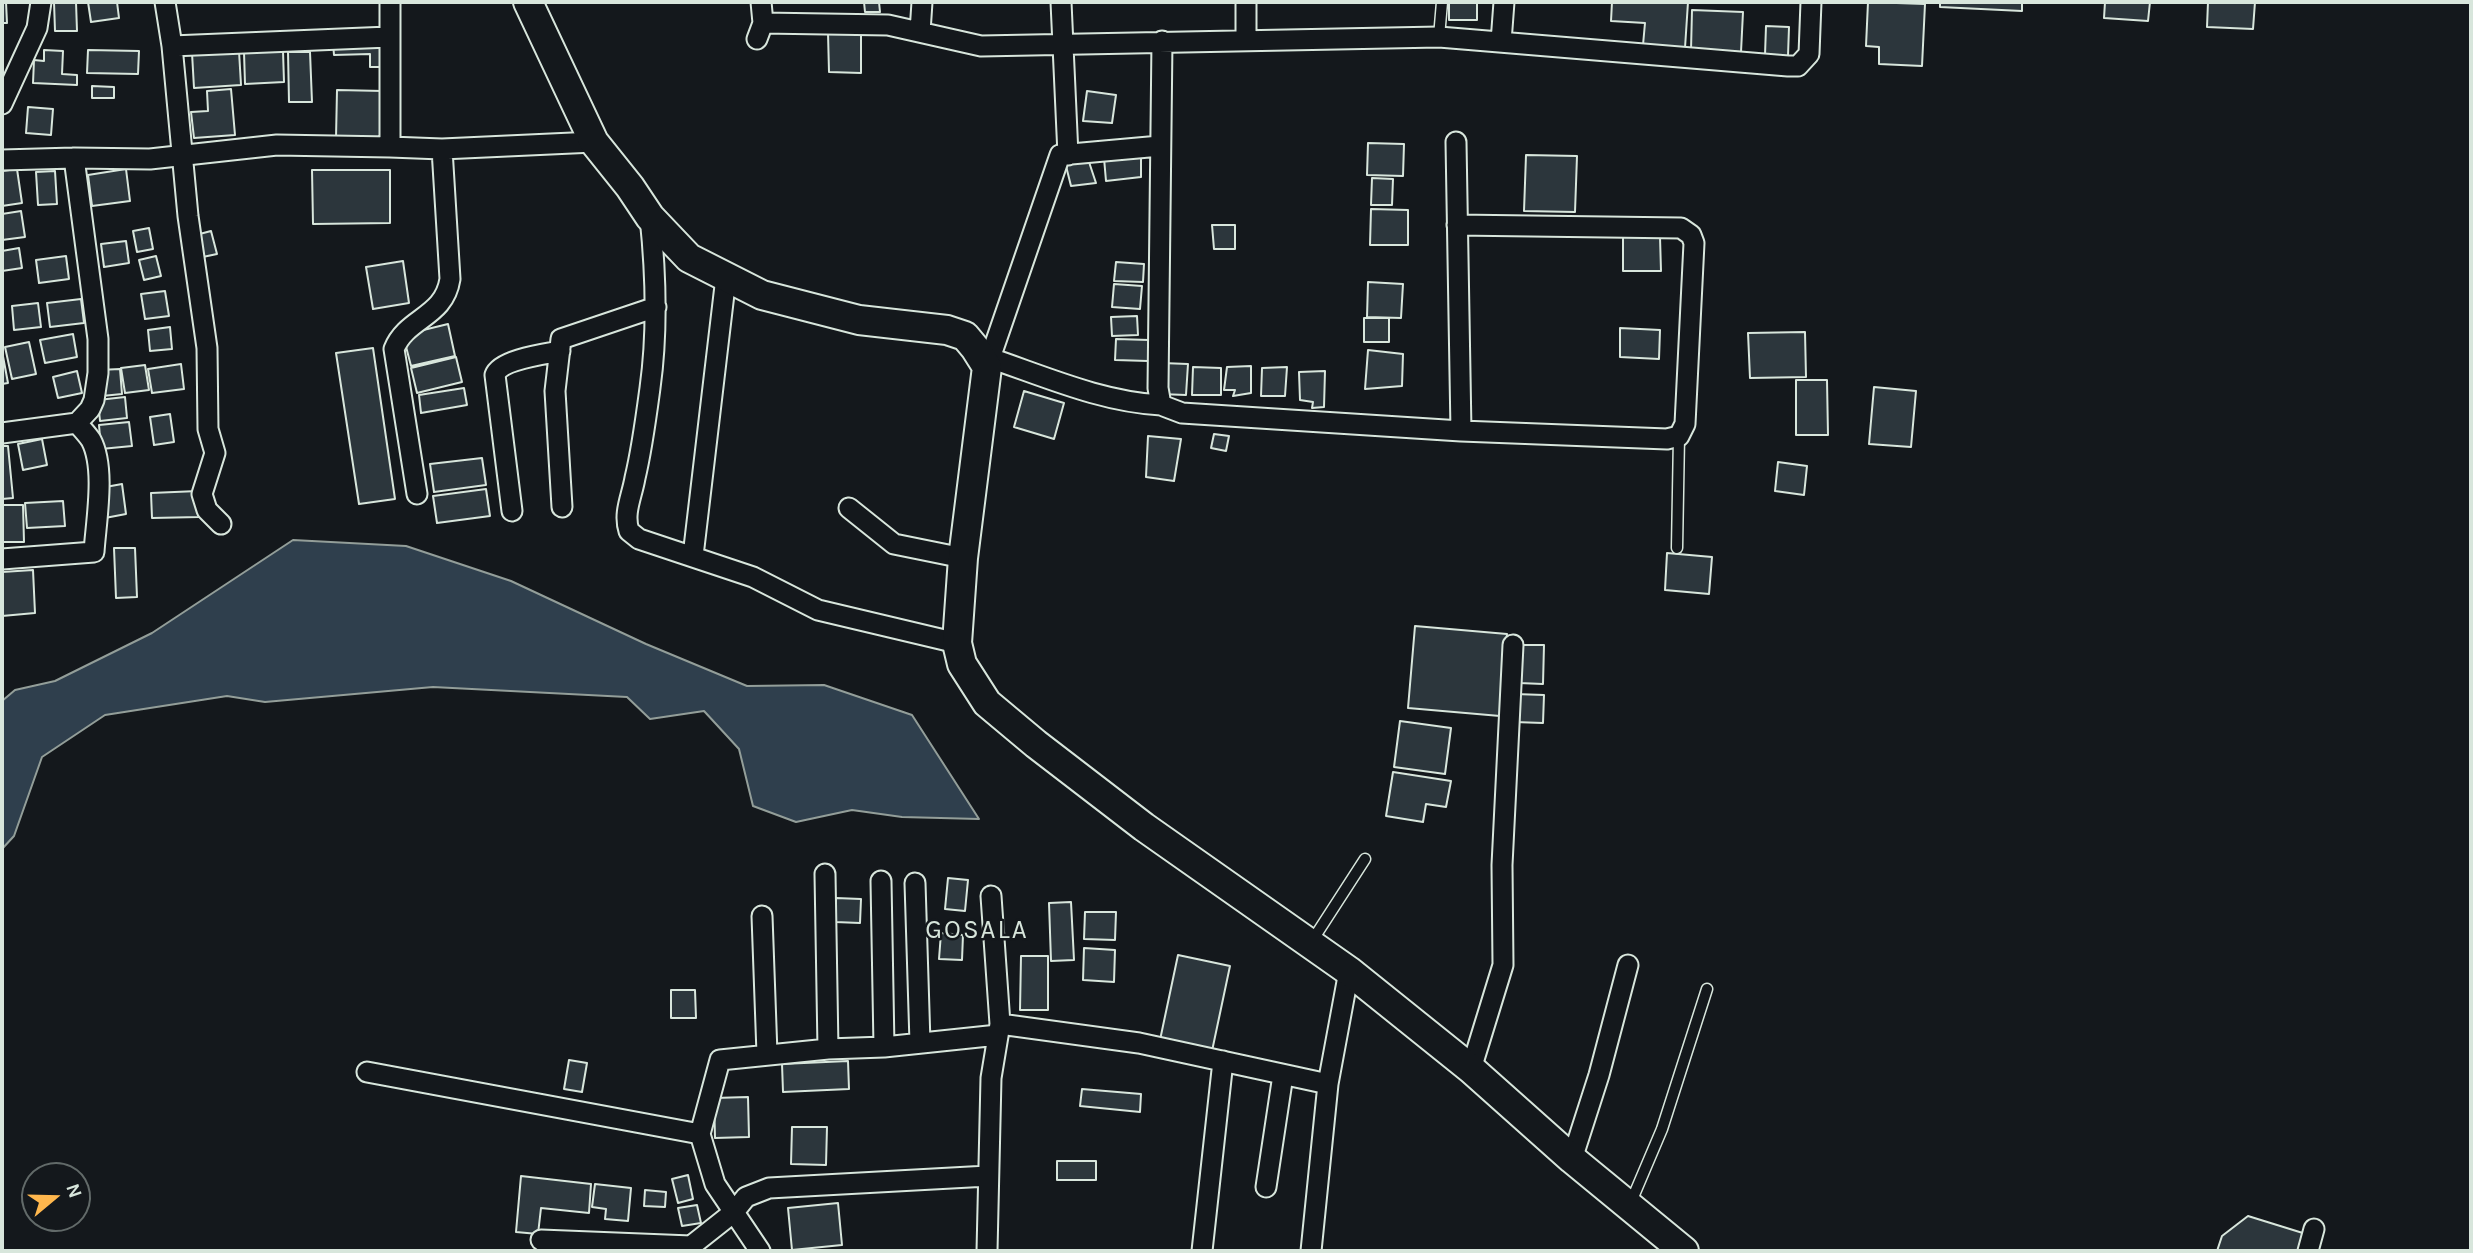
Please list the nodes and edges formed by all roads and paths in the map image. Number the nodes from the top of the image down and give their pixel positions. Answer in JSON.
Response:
{"nodes":[{"id":1,"x":41,"y":2,"type":"edge"},
{"id":2,"x":165,"y":2,"type":"edge"},
{"id":3,"x":390,"y":2,"type":"edge"},
{"id":4,"x":528,"y":2,"type":"edge"},
{"id":5,"x":761,"y":2,"type":"edge"},
{"id":6,"x":922,"y":2,"type":"edge"},
{"id":7,"x":1061,"y":2,"type":"edge"},
{"id":8,"x":1246,"y":2,"type":"edge"},
{"id":9,"x":1442,"y":2,"type":"edge"},
{"id":10,"x":1504,"y":2,"type":"edge"},
{"id":11,"x":1811,"y":2,"type":"edge"},
{"id":12,"x":920,"y":32,"type":"junction"},
{"id":13,"x":389,"y":37,"type":"junction"},
{"id":14,"x":1439,"y":37,"type":"junction"},
{"id":15,"x":1245,"y":40,"type":"junction"},
{"id":16,"x":1162,"y":41,"type":"junction"},
{"id":17,"x":1501,"y":42,"type":"junction"},
{"id":18,"x":1063,"y":43,"type":"junction"},
{"id":19,"x":172,"y":46,"type":"junction"},
{"id":20,"x":2,"y":104,"type":"edge"},
{"id":21,"x":594,"y":142,"type":"junction"},
{"id":22,"x":1456,"y":142,"type":"dead end"},
{"id":23,"x":1160,"y":146,"type":"junction"},
{"id":24,"x":390,"y":147,"type":"junction"},
{"id":25,"x":443,"y":149,"type":"junction"},
{"id":26,"x":183,"y":155,"type":"junction"},
{"id":27,"x":1068,"y":155,"type":"junction"},
{"id":28,"x":74,"y":158,"type":"junction"},
{"id":29,"x":2,"y":160,"type":"edge"},
{"id":30,"x":650,"y":217,"type":"junction"},
{"id":31,"x":1457,"y":225,"type":"junction"},
{"id":32,"x":726,"y":277,"type":"junction"},
{"id":33,"x":656,"y":307,"type":"junction"},
{"id":34,"x":560,"y":351,"type":"junction"},
{"id":35,"x":988,"y":363,"type":"junction"},
{"id":36,"x":1161,"y":405,"type":"junction"},
{"id":37,"x":77,"y":423,"type":"junction"},
{"id":38,"x":1461,"y":431,"type":"junction"},
{"id":39,"x":2,"y":433,"type":"edge"},
{"id":40,"x":1679,"y":436,"type":"junction"},
{"id":41,"x":417,"y":494,"type":"dead end"},
{"id":42,"x":562,"y":508,"type":"dead end"},
{"id":43,"x":849,"y":508,"type":"dead end"},
{"id":44,"x":512,"y":511,"type":"dead end"},
{"id":45,"x":220,"y":524,"type":"dead end"},
{"id":46,"x":1676,"y":548,"type":"dead end"},
{"id":47,"x":693,"y":556,"type":"junction"},
{"id":48,"x":963,"y":558,"type":"junction"},
{"id":49,"x":2,"y":559,"type":"edge"},
{"id":50,"x":957,"y":643,"type":"junction"},
{"id":51,"x":1513,"y":645,"type":"dead end"},
{"id":52,"x":1365,"y":859,"type":"dead end"},
{"id":53,"x":825,"y":874,"type":"dead end"},
{"id":54,"x":881,"y":881,"type":"dead end"},
{"id":55,"x":915,"y":883,"type":"dead end"},
{"id":56,"x":991,"y":896,"type":"dead end"},
{"id":57,"x":762,"y":916,"type":"dead end"},
{"id":58,"x":1310,"y":944,"type":"junction"},
{"id":59,"x":1628,"y":965,"type":"dead end"},
{"id":60,"x":1349,"y":971,"type":"junction"},
{"id":61,"x":1707,"y":989,"type":"dead end"},
{"id":62,"x":999,"y":1029,"type":"junction"},
{"id":63,"x":920,"y":1043,"type":"junction"},
{"id":64,"x":884,"y":1047,"type":"junction"},
{"id":65,"x":828,"y":1049,"type":"junction"},
{"id":66,"x":767,"y":1054,"type":"junction"},
{"id":67,"x":1223,"y":1061,"type":"junction"},
{"id":68,"x":1471,"y":1069,"type":"junction"},
{"id":69,"x":367,"y":1072,"type":"dead end"},
{"id":70,"x":1283,"y":1075,"type":"junction"},
{"id":71,"x":1328,"y":1084,"type":"junction"},
{"id":72,"x":700,"y":1133,"type":"junction"},
{"id":73,"x":1572,"y":1159,"type":"junction"},
{"id":74,"x":988,"y":1176,"type":"junction"},
{"id":75,"x":1266,"y":1187,"type":"dead end"},
{"id":76,"x":1629,"y":1206,"type":"junction"},
{"id":77,"x":734,"y":1212,"type":"junction"},
{"id":78,"x":2314,"y":1229,"type":"dead end"},
{"id":79,"x":541,"y":1240,"type":"dead end"},
{"id":80,"x":692,"y":1249,"type":"edge"},
{"id":81,"x":1319,"y":1250,"type":"edge"},
{"id":82,"x":760,"y":1251,"type":"edge"},
{"id":83,"x":987,"y":1251,"type":"edge"},
{"id":84,"x":1202,"y":1251,"type":"edge"},
{"id":85,"x":1684,"y":1251,"type":"edge"},
{"id":86,"x":2308,"y":1251,"type":"edge"}],
"edges":[{"from":1,"to":20,"type":"street"},
{"from":2,"to":19,"type":"street"},
{"from":3,"to":13,"type":"street"},
{"from":4,"to":21,"type":"main road"},
{"from":5,"to":12,"type":"street"},
{"from":6,"to":12,"type":"street"},
{"from":7,"to":18,"type":"street"},
{"from":8,"to":15,"type":"street"},
{"from":9,"to":14,"type":"lane"},
{"from":10,"to":17,"type":"street"},
{"from":11,"to":17,"type":"street"},
{"from":12,"to":18,"type":"street"},
{"from":13,"to":19,"type":"street"},
{"from":13,"to":24,"type":"street"},
{"from":14,"to":15,"type":"street"},
{"from":14,"to":17,"type":"street"},
{"from":15,"to":16,"type":"street"},
{"from":16,"to":18,"type":"street"},
{"from":16,"to":23,"type":"street"},
{"from":18,"to":27,"type":"street"},
{"from":19,"to":26,"type":"street"},
{"from":21,"to":25,"type":"street"},
{"from":21,"to":30,"type":"main road"},
{"from":22,"to":31,"type":"street"},
{"from":23,"to":27,"type":"street"},
{"from":23,"to":36,"type":"street"},
{"from":24,"to":25,"type":"street"},
{"from":24,"to":26,"type":"street"},
{"from":25,"to":41,"type":"street"},
{"from":26,"to":28,"type":"street"},
{"from":26,"to":45,"type":"street"},
{"from":27,"to":35,"type":"street"},
{"from":28,"to":29,"type":"street"},
{"from":28,"to":37,"type":"street"},
{"from":30,"to":32,"type":"main road"},
{"from":30,"to":33,"type":"street"},
{"from":31,"to":38,"type":"street"},
{"from":31,"to":40,"type":"street"},
{"from":32,"to":35,"type":"main road"},
{"from":32,"to":47,"type":"street"},
{"from":33,"to":34,"type":"street"},
{"from":33,"to":47,"type":"street"},
{"from":34,"to":42,"type":"street"},
{"from":34,"to":44,"type":"street"},
{"from":35,"to":36,"type":"street"},
{"from":35,"to":48,"type":"main road"},
{"from":36,"to":38,"type":"street"},
{"from":37,"to":39,"type":"street"},
{"from":37,"to":49,"type":"street"},
{"from":38,"to":40,"type":"street"},
{"from":40,"to":46,"type":"lane"},
{"from":43,"to":48,"type":"street"},
{"from":47,"to":50,"type":"street"},
{"from":48,"to":50,"type":"main road"},
{"from":50,"to":58,"type":"main road"},
{"from":51,"to":68,"type":"street"},
{"from":52,"to":58,"type":"lane"},
{"from":53,"to":65,"type":"street"},
{"from":54,"to":64,"type":"street"},
{"from":55,"to":63,"type":"street"},
{"from":56,"to":62,"type":"street"},
{"from":57,"to":66,"type":"street"},
{"from":58,"to":60,"type":"main road"},
{"from":59,"to":73,"type":"street"},
{"from":60,"to":68,"type":"main road"},
{"from":60,"to":71,"type":"street"},
{"from":61,"to":76,"type":"lane"},
{"from":62,"to":63,"type":"street"},
{"from":62,"to":67,"type":"street"},
{"from":62,"to":74,"type":"street"},
{"from":63,"to":64,"type":"street"},
{"from":64,"to":65,"type":"street"},
{"from":65,"to":66,"type":"street"},
{"from":66,"to":72,"type":"street"},
{"from":67,"to":70,"type":"street"},
{"from":67,"to":84,"type":"street"},
{"from":68,"to":73,"type":"main road"},
{"from":69,"to":72,"type":"street"},
{"from":70,"to":71,"type":"street"},
{"from":70,"to":75,"type":"street"},
{"from":71,"to":81,"type":"street"},
{"from":72,"to":77,"type":"street"},
{"from":73,"to":76,"type":"main road"},
{"from":74,"to":77,"type":"street"},
{"from":74,"to":83,"type":"street"},
{"from":76,"to":85,"type":"main road"},
{"from":77,"to":80,"type":"street"},
{"from":77,"to":82,"type":"street"},
{"from":78,"to":86,"type":"street"},
{"from":79,"to":80,"type":"street"}]}
